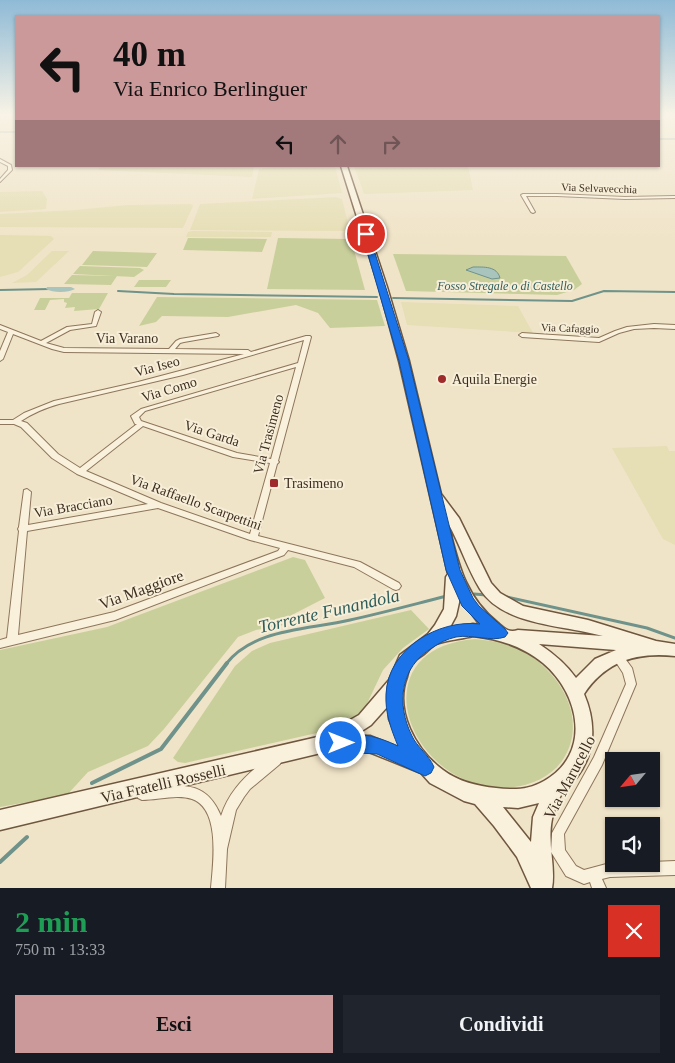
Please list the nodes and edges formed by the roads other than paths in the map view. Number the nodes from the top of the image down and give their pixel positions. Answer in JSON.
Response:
{"nodes":[{"id":1,"x":0,"y":160,"type":"edge"},
{"id":2,"x":0,"y":166,"type":"edge"},
{"id":3,"x":10,"y":166,"type":"junction"},
{"id":4,"x":344,"y":167,"type":"edge"},
{"id":5,"x":0,"y":181,"type":"edge"},
{"id":6,"x":675,"y":197,"type":"edge"},
{"id":7,"x":533,"y":212,"type":"dead end"},
{"id":8,"x":98,"y":312,"type":"dead end"},
{"id":9,"x":0,"y":327,"type":"edge"},
{"id":10,"x":675,"y":327,"type":"edge"},
{"id":11,"x":11,"y":332,"type":"junction"},
{"id":12,"x":216,"y":335,"type":"dead end"},
{"id":13,"x":522,"y":335,"type":"dead end"},
{"id":14,"x":308,"y":337,"type":"joint"},
{"id":15,"x":41,"y":343,"type":"junction"},
{"id":16,"x":171,"y":351,"type":"junction"},
{"id":17,"x":258,"y":352,"type":"junction"},
{"id":18,"x":0,"y":359,"type":"edge"},
{"id":19,"x":301,"y":364,"type":"junction"},
{"id":20,"x":0,"y":422,"type":"edge"},
{"id":21,"x":15,"y":422,"type":"junction"},
{"id":22,"x":143,"y":423,"type":"junction"},
{"id":23,"x":275,"y":462,"type":"junction"},
{"id":24,"x":80,"y":472,"type":"junction"},
{"id":25,"x":26,"y":492,"type":"dead end"},
{"id":26,"x":435,"y":495,"type":"junction"},
{"id":27,"x":158,"y":505,"type":"junction"},
{"id":28,"x":22,"y":529,"type":"junction"},
{"id":29,"x":253,"y":538,"type":"junction"},
{"id":30,"x":286,"y":547,"type":"junction"},
{"id":31,"x":453,"y":570,"type":"junction"},
{"id":32,"x":396,"y":586,"type":"dead end"},
{"id":33,"x":504,"y":634,"type":"junction"},
{"id":34,"x":433,"y":638,"type":"junction"},
{"id":35,"x":12,"y":641,"type":"junction"},
{"id":36,"x":0,"y":644,"type":"edge"},
{"id":37,"x":657,"y":648,"type":"junction"},
{"id":38,"x":675,"y":650,"type":"edge"},
{"id":39,"x":617,"y":656,"type":"junction"},
{"id":40,"x":395,"y":685,"type":"junction"},
{"id":41,"x":576,"y":692,"type":"junction"},
{"id":42,"x":325,"y":744,"type":"junction"},
{"id":43,"x":285,"y":753,"type":"junction"},
{"id":44,"x":425,"y":767,"type":"junction"},
{"id":45,"x":559,"y":782,"type":"junction"},
{"id":46,"x":117,"y":794,"type":"junction"},
{"id":47,"x":481,"y":797,"type":"junction"},
{"id":48,"x":0,"y":820,"type":"edge"},
{"id":49,"x":220,"y":850,"type":"junction"},
{"id":50,"x":675,"y":868,"type":"edge"},
{"id":51,"x":597,"y":882,"type":"edge"},
{"id":52,"x":218,"y":888,"type":"edge"},
{"id":53,"x":542,"y":888,"type":"edge"}],
"edges":[{"from":1,"to":3,"type":"street"},
{"from":2,"to":3,"type":"street"},
{"from":3,"to":5,"type":"street"},
{"from":4,"to":26,"type":"main road"},
{"from":6,"to":7,"type":"street","name":"Via Selvavecchia"},
{"from":8,"to":15,"type":"street"},
{"from":9,"to":11,"type":"street","name":"Via Varano"},
{"from":10,"to":13,"type":"street","name":"Via Cafaggio"},
{"from":11,"to":15,"type":"street","name":"Via Varano"},
{"from":11,"to":18,"type":"street"},
{"from":12,"to":16,"type":"street"},
{"from":14,"to":17,"type":"street","name":"Via Iseo"},
{"from":14,"to":19,"type":"street","name":"Via Trasimeno"},
{"from":15,"to":16,"type":"street","name":"Via Varano"},
{"from":16,"to":17,"type":"street","name":"Via Varano"},
{"from":17,"to":21,"type":"street","name":"Via Iseo"},
{"from":19,"to":22,"type":"street","name":"Via Como"},
{"from":19,"to":23,"type":"street","name":"Via Trasimeno"},
{"from":20,"to":21,"type":"street"},
{"from":21,"to":24,"type":"street","name":"Via Raffaello Scarpettini"},
{"from":22,"to":23,"type":"street","name":"Via Garda"},
{"from":22,"to":24,"type":"street","name":"Via Como"},
{"from":23,"to":29,"type":"street","name":"Via Trasimeno"},
{"from":24,"to":27,"type":"street","name":"Via Raffaello Scarpettini"},
{"from":25,"to":28,"type":"street"},
{"from":26,"to":31,"type":"main road"},
{"from":26,"to":37,"type":"main road"},
{"from":27,"to":28,"type":"street","name":"Via Bracciano"},
{"from":27,"to":29,"type":"street","name":"Via Raffaello Scarpettini"},
{"from":28,"to":35,"type":"street"},
{"from":29,"to":30,"type":"street","name":"Via Raffaello Scarpettini"},
{"from":30,"to":32,"type":"street","name":"Via Raffaello Scarpettini"},
{"from":30,"to":35,"type":"street","name":"Via Maggiore"},
{"from":31,"to":33,"type":"main road"},
{"from":31,"to":34,"type":"main road"},
{"from":33,"to":34,"type":"main road"},
{"from":33,"to":37,"type":"main road"},
{"from":33,"to":41,"type":"main road"},
{"from":34,"to":40,"type":"main road"},
{"from":35,"to":36,"type":"street","name":"Via Maggiore"},
{"from":37,"to":38,"type":"main road"},
{"from":37,"to":39,"type":"main road"},
{"from":39,"to":41,"type":"main road"},
{"from":39,"to":51,"type":"street","name":"Via Marucello"},
{"from":40,"to":42,"type":"main road","name":"Via Fratelli Rosselli"},
{"from":40,"to":44,"type":"main road"},
{"from":41,"to":45,"type":"main road"},
{"from":42,"to":43,"type":"main road","name":"Via Fratelli Rosselli"},
{"from":42,"to":44,"type":"main road","name":"Via Fratelli Rosselli"},
{"from":43,"to":46,"type":"main road","name":"Via Fratelli Rosselli"},
{"from":43,"to":49,"type":"street"},
{"from":44,"to":47,"type":"main road"},
{"from":45,"to":47,"type":"main road"},
{"from":45,"to":53,"type":"main road"},
{"from":46,"to":48,"type":"main road","name":"Via Fratelli Rosselli"},
{"from":46,"to":49,"type":"street"},
{"from":47,"to":53,"type":"main road"},
{"from":49,"to":52,"type":"street"},
{"from":50,"to":51,"type":"street","name":"Via Marucello"}]}
